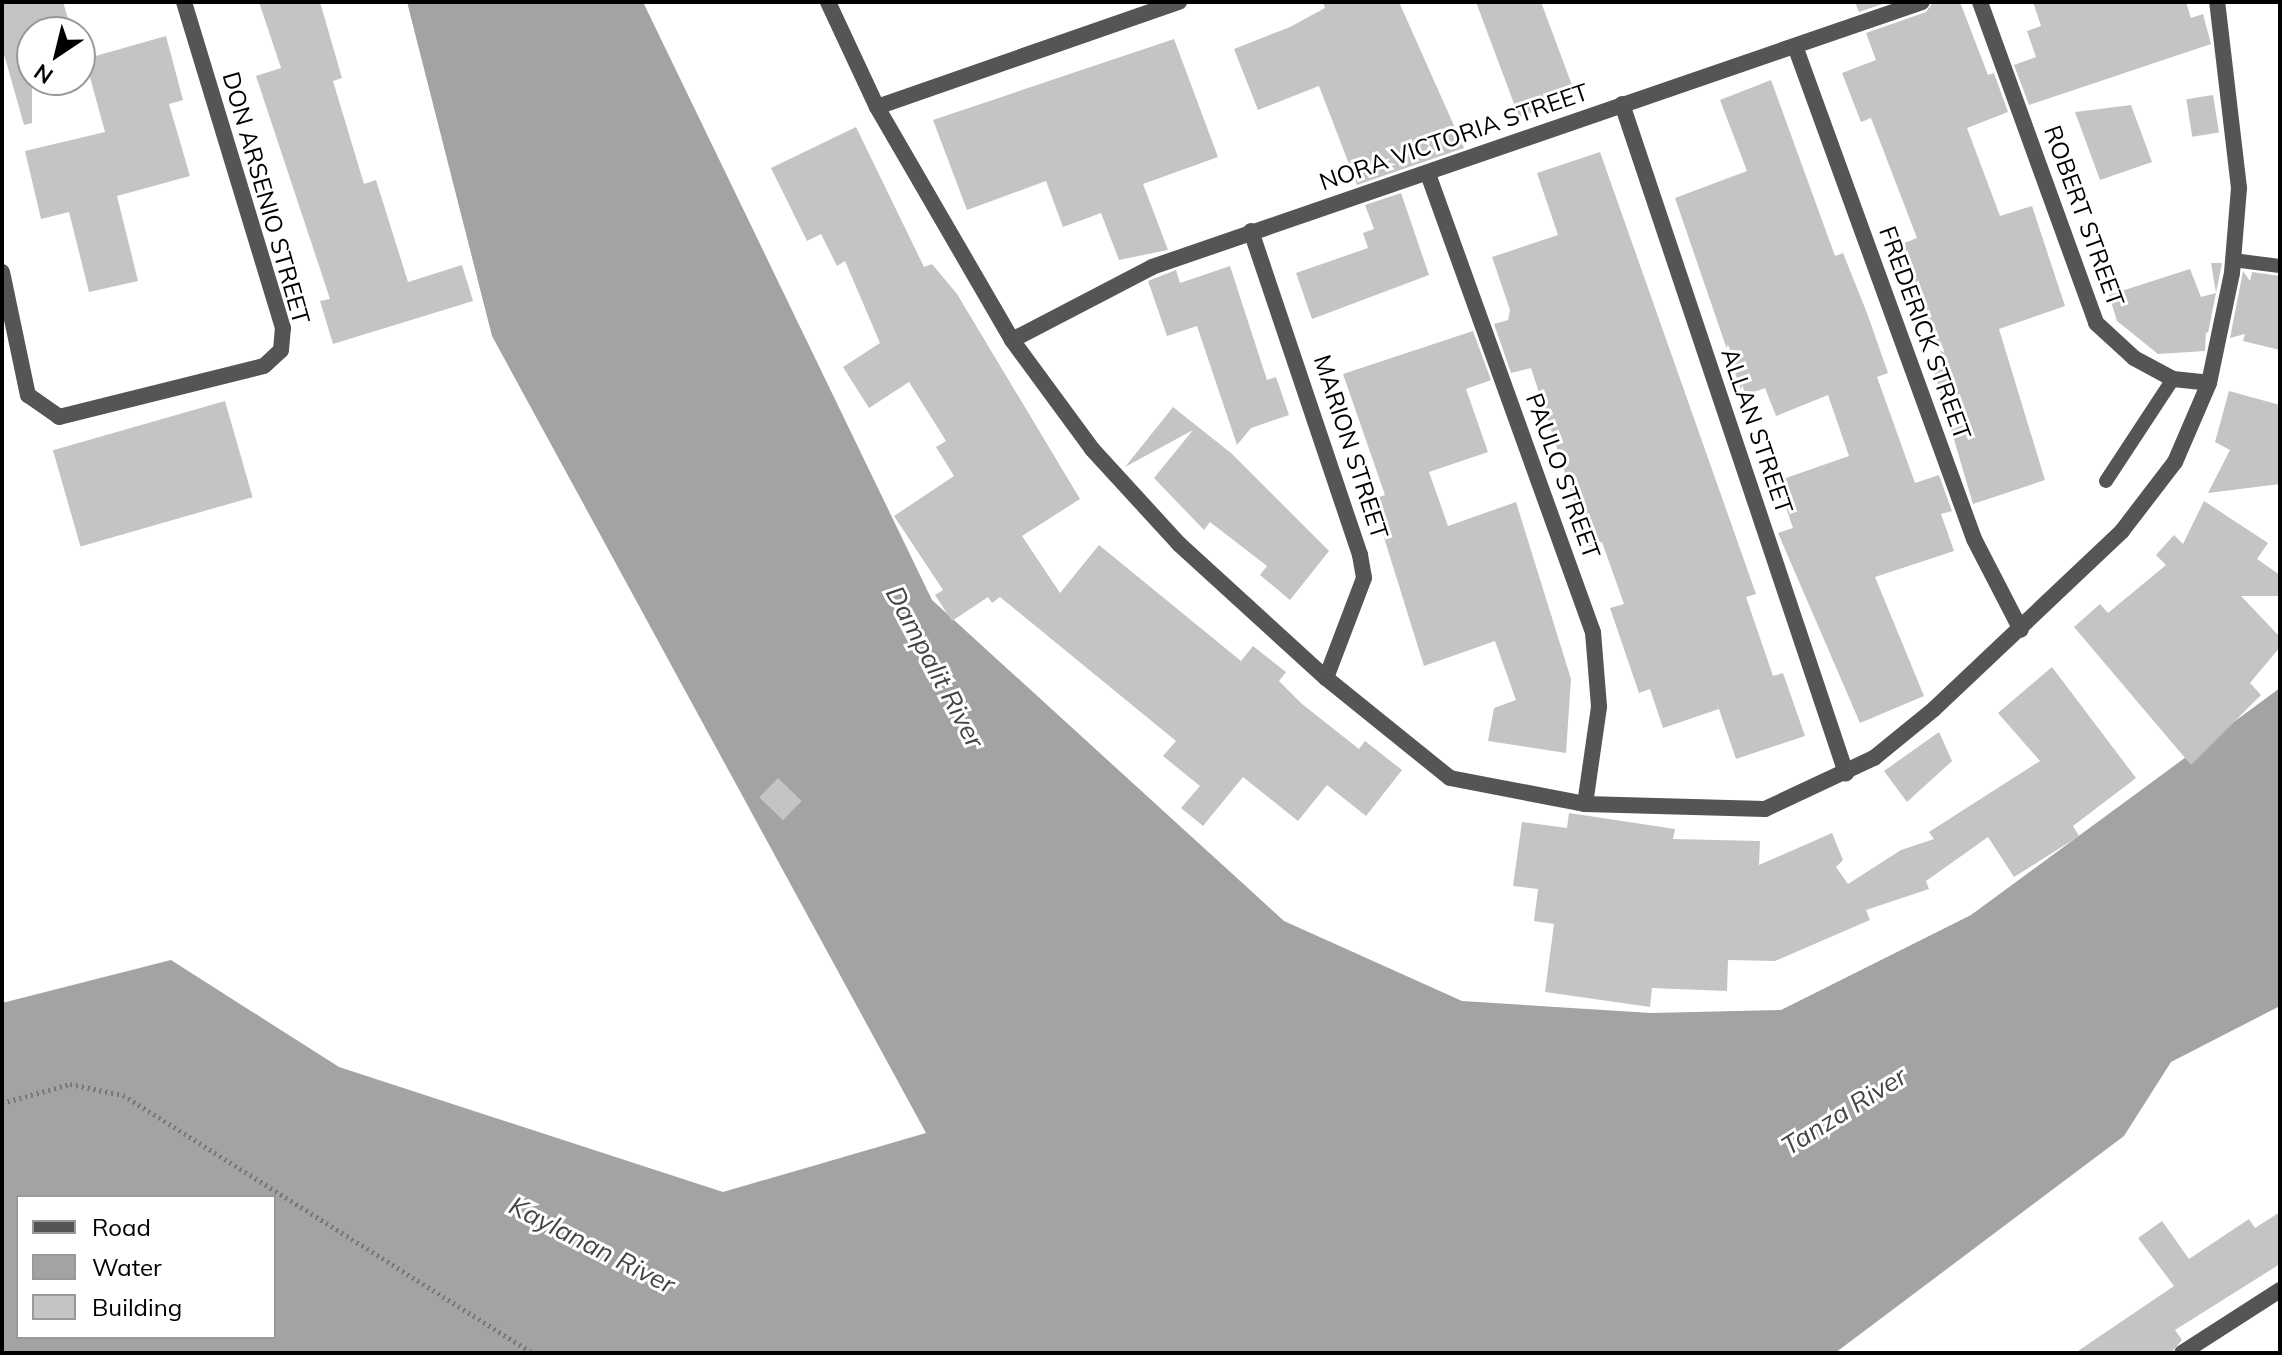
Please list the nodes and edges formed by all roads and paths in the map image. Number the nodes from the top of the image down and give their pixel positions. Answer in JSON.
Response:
{"nodes":[{"id":1,"x":184,"y":2,"type":"edge"},
{"id":2,"x":828,"y":2,"type":"edge"},
{"id":3,"x":1179,"y":2,"type":"edge"},
{"id":4,"x":1922,"y":2,"type":"edge"},
{"id":5,"x":1980,"y":2,"type":"edge"},
{"id":6,"x":2217,"y":2,"type":"edge"},
{"id":7,"x":1795,"y":46,"type":"junction"},
{"id":8,"x":1622,"y":104,"type":"junction"},
{"id":9,"x":877,"y":107,"type":"junction"},
{"id":10,"x":1428,"y":174,"type":"junction"},
{"id":11,"x":1251,"y":231,"type":"junction"},
{"id":12,"x":2233,"y":260,"type":"junction"},
{"id":13,"x":2280,"y":266,"type":"edge"},
{"id":14,"x":2,"y":272,"type":"edge"},
{"id":15,"x":1012,"y":340,"type":"junction"},
{"id":16,"x":2173,"y":379,"type":"junction"},
{"id":17,"x":2209,"y":383,"type":"junction"},
{"id":18,"x":2106,"y":481,"type":"dead end"},
{"id":19,"x":2021,"y":630,"type":"junction"},
{"id":20,"x":1326,"y":678,"type":"junction"},
{"id":21,"x":1846,"y":773,"type":"junction"},
{"id":22,"x":1585,"y":804,"type":"junction"},
{"id":23,"x":2,"y":1103,"type":"edge"},
{"id":24,"x":2280,"y":1290,"type":"edge"},
{"id":25,"x":2200,"y":1348,"type":"edge"},
{"id":26,"x":533,"y":1353,"type":"edge"},
{"id":27,"x":2182,"y":1353,"type":"edge"}],
"edges":[{"from":1,"to":14,"type":"street","name":"DON ARSENIO STREET"},
{"from":2,"to":9,"type":"street"},
{"from":3,"to":9,"type":"street"},
{"from":4,"to":7,"type":"street","name":"NORA VICTORIA STREET"},
{"from":5,"to":16,"type":"street","name":"ROBERT STREET"},
{"from":6,"to":12,"type":"street"},
{"from":7,"to":8,"type":"street","name":"NORA VICTORIA STREET"},
{"from":7,"to":19,"type":"street","name":"FREDERICK STREET"},
{"from":8,"to":10,"type":"street","name":"NORA VICTORIA STREET"},
{"from":8,"to":21,"type":"street","name":"ALLAN STREET"},
{"from":9,"to":15,"type":"street"},
{"from":10,"to":11,"type":"street","name":"NORA VICTORIA STREET"},
{"from":10,"to":22,"type":"street","name":"PAULO STREET"},
{"from":11,"to":15,"type":"street","name":"NORA VICTORIA STREET"},
{"from":11,"to":20,"type":"street","name":"MARION STREET"},
{"from":12,"to":13,"type":"lane"},
{"from":12,"to":17,"type":"street"},
{"from":15,"to":20,"type":"street"},
{"from":16,"to":17,"type":"street","name":"ROBERT STREET"},
{"from":16,"to":18,"type":"lane"},
{"from":17,"to":19,"type":"street"},
{"from":19,"to":21,"type":"street"},
{"from":20,"to":22,"type":"street"},
{"from":21,"to":22,"type":"street"},
{"from":23,"to":26,"type":"path"},
{"from":24,"to":25,"type":"street"},
{"from":25,"to":27,"type":"street"}]}
